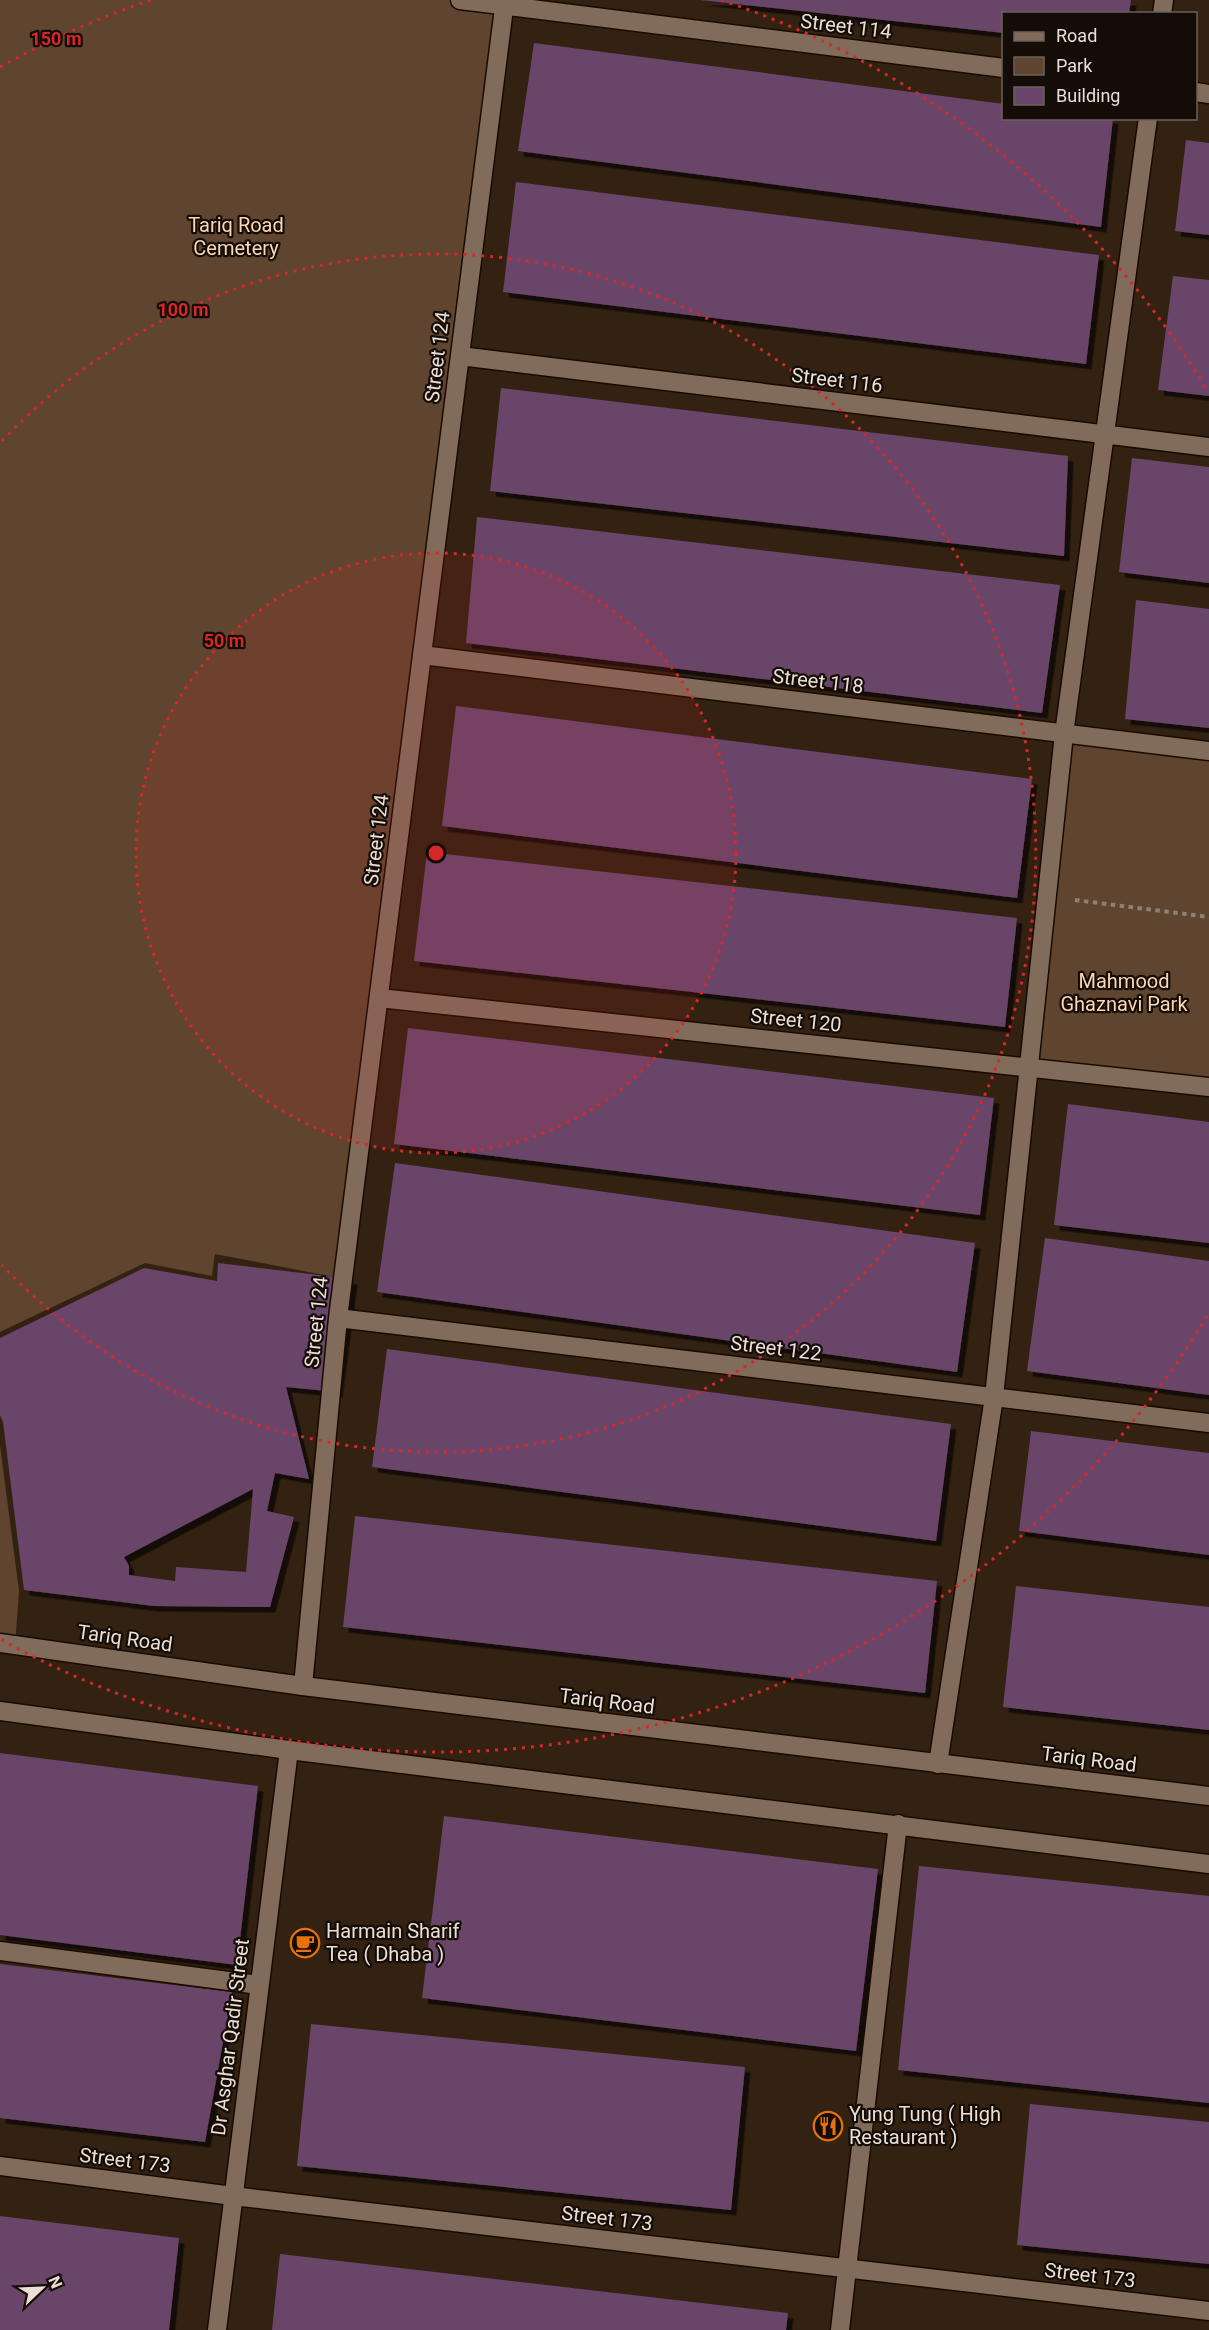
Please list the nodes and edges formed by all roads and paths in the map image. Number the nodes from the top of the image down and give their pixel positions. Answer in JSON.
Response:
{"nodes":[{"id":1,"x":460,"y":0,"type":"edge"},
{"id":2,"x":505,"y":3,"type":"edge"},
{"id":3,"x":1002,"y":68,"type":"edge"},
{"id":4,"x":1148,"y":120,"type":"edge"},
{"id":5,"x":460,"y":356,"type":"junction"},
{"id":6,"x":1106,"y":435,"type":"junction"},
{"id":7,"x":1209,"y":447,"type":"edge"},
{"id":8,"x":422,"y":655,"type":"junction"},
{"id":9,"x":1064,"y":734,"type":"junction"},
{"id":10,"x":1209,"y":751,"type":"edge"},
{"id":11,"x":1047,"y":896,"type":"junction"},
{"id":12,"x":1209,"y":917,"type":"edge"},
{"id":13,"x":379,"y":998,"type":"junction"},
{"id":14,"x":1030,"y":1068,"type":"junction"},
{"id":15,"x":1209,"y":1087,"type":"edge"},
{"id":16,"x":338,"y":1318,"type":"junction"},
{"id":17,"x":994,"y":1397,"type":"junction"},
{"id":18,"x":1209,"y":1423,"type":"edge"},
{"id":19,"x":0,"y":1643,"type":"edge"},
{"id":20,"x":303,"y":1686,"type":"junction"},
{"id":21,"x":0,"y":1711,"type":"edge"},
{"id":22,"x":289,"y":1750,"type":"junction"},
{"id":23,"x":938,"y":1764,"type":"junction"},
{"id":24,"x":1209,"y":1796,"type":"edge"},
{"id":25,"x":898,"y":1824,"type":"junction"},
{"id":26,"x":1209,"y":1863,"type":"edge"},
{"id":27,"x":0,"y":1951,"type":"edge"},
{"id":28,"x":259,"y":1985,"type":"junction"},
{"id":29,"x":0,"y":2166,"type":"edge"},
{"id":30,"x":233,"y":2196,"type":"junction"},
{"id":31,"x":847,"y":2269,"type":"junction"},
{"id":32,"x":1209,"y":2311,"type":"edge"},
{"id":33,"x":217,"y":2330,"type":"edge"},
{"id":34,"x":840,"y":2330,"type":"edge"}],
"edges":[{"from":1,"to":2,"type":"street","name":"Street 114"},
{"from":2,"to":3,"type":"street","name":"Street 114"},
{"from":2,"to":5,"type":"street","name":"Street 124"},
{"from":4,"to":6,"type":"street"},
{"from":5,"to":6,"type":"street","name":"Street 116"},
{"from":5,"to":8,"type":"street","name":"Street 124"},
{"from":6,"to":7,"type":"street","name":"Street 116"},
{"from":6,"to":9,"type":"street"},
{"from":8,"to":9,"type":"street","name":"Street 118"},
{"from":8,"to":13,"type":"street","name":"Street 124"},
{"from":9,"to":10,"type":"street","name":"Street 118"},
{"from":9,"to":11,"type":"street"},
{"from":11,"to":12,"type":"path"},
{"from":11,"to":14,"type":"street"},
{"from":13,"to":14,"type":"street","name":"Street 120"},
{"from":13,"to":16,"type":"street","name":"Street 124"},
{"from":14,"to":15,"type":"street","name":"Street 120"},
{"from":14,"to":17,"type":"street"},
{"from":16,"to":17,"type":"street","name":"Street 122"},
{"from":16,"to":20,"type":"street","name":"Street 124"},
{"from":17,"to":18,"type":"street","name":"Street 122"},
{"from":17,"to":23,"type":"street"},
{"from":19,"to":20,"type":"street","name":"Tariq Road"},
{"from":20,"to":23,"type":"street","name":"Tariq Road"},
{"from":21,"to":22,"type":"street"},
{"from":22,"to":25,"type":"street"},
{"from":22,"to":28,"type":"street","name":"Dr Asghar Qadir Street"},
{"from":23,"to":24,"type":"street","name":"Tariq Road"},
{"from":25,"to":26,"type":"street"},
{"from":25,"to":31,"type":"street"},
{"from":27,"to":28,"type":"street"},
{"from":28,"to":30,"type":"street","name":"Dr Asghar Qadir Street"},
{"from":29,"to":30,"type":"street","name":"Street 173"},
{"from":30,"to":31,"type":"street","name":"Street 173"},
{"from":30,"to":33,"type":"street","name":"Dr Asghar Qadir Street"},
{"from":31,"to":32,"type":"street","name":"Street 173"},
{"from":31,"to":34,"type":"street"}]}
